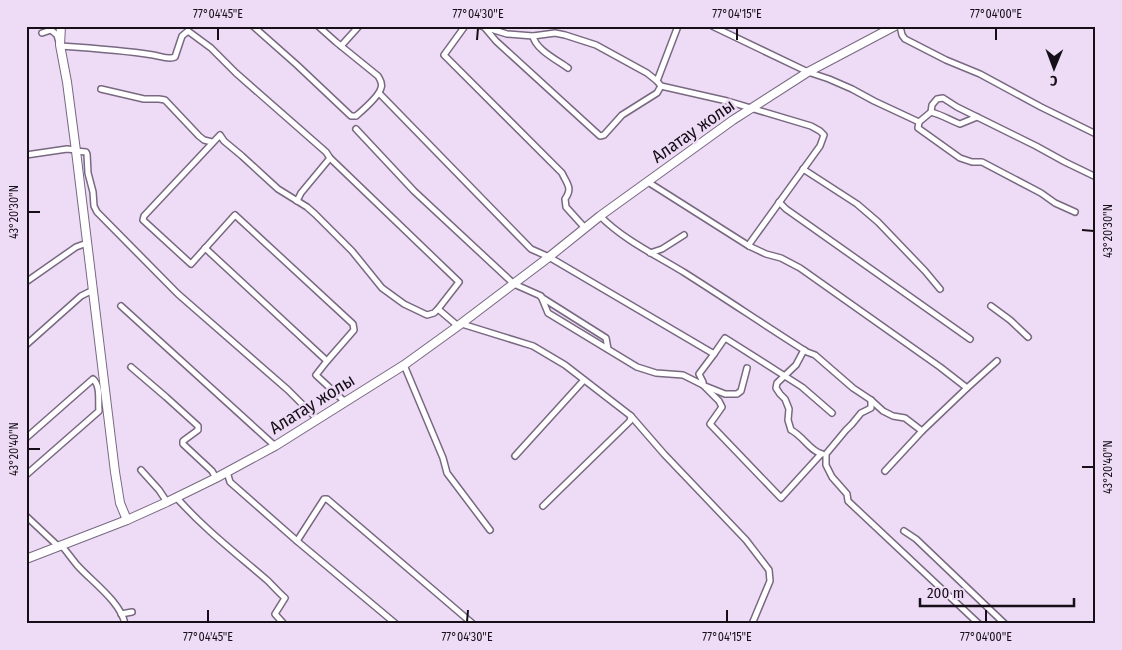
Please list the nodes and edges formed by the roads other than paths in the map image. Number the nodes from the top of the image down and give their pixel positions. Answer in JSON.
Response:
{"nodes":[{"id":1,"x":61,"y":26,"type":"edge"},
{"id":2,"x":253,"y":26,"type":"edge"},
{"id":3,"x":318,"y":26,"type":"edge"},
{"id":4,"x":359,"y":26,"type":"edge"},
{"id":5,"x":465,"y":26,"type":"edge"},
{"id":6,"x":557,"y":26,"type":"edge"},
{"id":7,"x":678,"y":26,"type":"edge"},
{"id":8,"x":712,"y":26,"type":"edge"},
{"id":9,"x":895,"y":26,"type":"edge"},
{"id":10,"x":900,"y":26,"type":"edge"},
{"id":11,"x":483,"y":27,"type":"edge"},
{"id":12,"x":42,"y":33,"type":"dead end"},
{"id":13,"x":555,"y":33,"type":"junction"},
{"id":14,"x":533,"y":36,"type":"junction"},
{"id":15,"x":60,"y":46,"type":"junction"},
{"id":16,"x":341,"y":46,"type":"junction"},
{"id":17,"x":568,"y":68,"type":"dead end"},
{"id":18,"x":808,"y":72,"type":"junction"},
{"id":19,"x":657,"y":81,"type":"junction"},
{"id":20,"x":661,"y":86,"type":"junction"},
{"id":21,"x":101,"y":89,"type":"dead end"},
{"id":22,"x":379,"y":93,"type":"junction"},
{"id":23,"x":752,"y":108,"type":"junction"},
{"id":24,"x":931,"y":112,"type":"junction"},
{"id":25,"x":977,"y":117,"type":"junction"},
{"id":26,"x":919,"y":122,"type":"junction"},
{"id":27,"x":356,"y":129,"type":"dead end"},
{"id":28,"x":1096,"y":134,"type":"edge"},
{"id":29,"x":212,"y":142,"type":"junction"},
{"id":30,"x":76,"y":151,"type":"junction"},
{"id":31,"x":26,"y":155,"type":"edge"},
{"id":32,"x":330,"y":158,"type":"junction"},
{"id":33,"x":803,"y":169,"type":"junction"},
{"id":34,"x":1096,"y":177,"type":"edge"},
{"id":35,"x":648,"y":182,"type":"junction"},
{"id":36,"x":297,"y":200,"type":"junction"},
{"id":37,"x":779,"y":202,"type":"junction"},
{"id":38,"x":1075,"y":212,"type":"dead end"},
{"id":39,"x":600,"y":216,"type":"junction"},
{"id":40,"x":585,"y":228,"type":"junction"},
{"id":41,"x":684,"y":235,"type":"dead end"},
{"id":42,"x":87,"y":243,"type":"junction"},
{"id":43,"x":749,"y":246,"type":"junction"},
{"id":44,"x":205,"y":248,"type":"junction"},
{"id":45,"x":650,"y":253,"type":"junction"},
{"id":46,"x":550,"y":257,"type":"junction"},
{"id":47,"x":517,"y":281,"type":"junction"},
{"id":48,"x":26,"y":282,"type":"edge"},
{"id":49,"x":940,"y":289,"type":"dead end"},
{"id":50,"x":93,"y":290,"type":"junction"},
{"id":51,"x":541,"y":296,"type":"junction"},
{"id":52,"x":121,"y":306,"type":"dead end"},
{"id":53,"x":991,"y":306,"type":"dead end"},
{"id":54,"x":438,"y":309,"type":"junction"},
{"id":55,"x":462,"y":324,"type":"junction"},
{"id":56,"x":1028,"y":337,"type":"dead end"},
{"id":57,"x":970,"y":339,"type":"dead end"},
{"id":58,"x":26,"y":345,"type":"edge"},
{"id":59,"x":608,"y":349,"type":"junction"},
{"id":60,"x":804,"y":350,"type":"junction"},
{"id":61,"x":714,"y":354,"type":"junction"},
{"id":62,"x":327,"y":361,"type":"junction"},
{"id":63,"x":997,"y":361,"type":"dead end"},
{"id":64,"x":404,"y":365,"type":"junction"},
{"id":65,"x":131,"y":367,"type":"dead end"},
{"id":66,"x":746,"y":368,"type":"dead end"},
{"id":67,"x":785,"y":376,"type":"junction"},
{"id":68,"x":584,"y":380,"type":"junction"},
{"id":69,"x":703,"y":385,"type":"junction"},
{"id":70,"x":967,"y":388,"type":"junction"},
{"id":71,"x":871,"y":400,"type":"junction"},
{"id":72,"x":345,"y":402,"type":"junction"},
{"id":73,"x":832,"y":413,"type":"dead end"},
{"id":74,"x":631,"y":416,"type":"junction"},
{"id":75,"x":318,"y":419,"type":"junction"},
{"id":76,"x":922,"y":431,"type":"junction"},
{"id":77,"x":26,"y":438,"type":"edge"},
{"id":78,"x":275,"y":446,"type":"junction"},
{"id":79,"x":824,"y":454,"type":"junction"},
{"id":80,"x":515,"y":456,"type":"dead end"},
{"id":81,"x":141,"y":470,"type":"dead end"},
{"id":82,"x":885,"y":471,"type":"dead end"},
{"id":83,"x":226,"y":472,"type":"junction"},
{"id":84,"x":26,"y":475,"type":"edge"},
{"id":85,"x":216,"y":478,"type":"junction"},
{"id":86,"x":176,"y":497,"type":"junction"},
{"id":87,"x":167,"y":502,"type":"junction"},
{"id":88,"x":543,"y":506,"type":"dead end"},
{"id":89,"x":26,"y":516,"type":"edge"},
{"id":90,"x":127,"y":520,"type":"junction"},
{"id":91,"x":490,"y":530,"type":"dead end"},
{"id":92,"x":904,"y":531,"type":"dead end"},
{"id":93,"x":297,"y":541,"type":"junction"},
{"id":94,"x":61,"y":546,"type":"junction"},
{"id":95,"x":26,"y":559,"type":"edge"},
{"id":96,"x":132,"y":612,"type":"dead end"},
{"id":97,"x":121,"y":614,"type":"junction"},
{"id":98,"x":125,"y":624,"type":"edge"},
{"id":99,"x":284,"y":624,"type":"edge"},
{"id":100,"x":396,"y":624,"type":"edge"},
{"id":101,"x":473,"y":624,"type":"edge"},
{"id":102,"x":752,"y":624,"type":"edge"},
{"id":103,"x":979,"y":624,"type":"edge"},
{"id":104,"x":1005,"y":624,"type":"edge"}],
"edges":[{"from":1,"to":15,"type":"main road"},
{"from":2,"to":22,"type":"street"},
{"from":3,"to":16,"type":"street"},
{"from":4,"to":16,"type":"street"},
{"from":5,"to":40,"type":"street"},
{"from":6,"to":13,"type":"street"},
{"from":7,"to":19,"type":"street"},
{"from":8,"to":18,"type":"street"},
{"from":9,"to":18,"type":"main road","name":"Алатау жолы"},
{"from":10,"to":28,"type":"street"},
{"from":11,"to":14,"type":"street"},
{"from":11,"to":20,"type":"street"},
{"from":12,"to":15,"type":"street"},
{"from":13,"to":14,"type":"street"},
{"from":13,"to":19,"type":"street"},
{"from":14,"to":17,"type":"street"},
{"from":15,"to":30,"type":"main road"},
{"from":15,"to":32,"type":"street"},
{"from":16,"to":22,"type":"street"},
{"from":18,"to":23,"type":"main road","name":"Алатау жолы"},
{"from":18,"to":26,"type":"street"},
{"from":19,"to":20,"type":"street"},
{"from":20,"to":23,"type":"street"},
{"from":21,"to":29,"type":"street"},
{"from":22,"to":46,"type":"street"},
{"from":23,"to":33,"type":"street"},
{"from":23,"to":35,"type":"main road","name":"Алатау жолы"},
{"from":24,"to":25,"type":"street"},
{"from":24,"to":25,"type":"street"},
{"from":24,"to":26,"type":"street"},
{"from":25,"to":34,"type":"street"},
{"from":26,"to":38,"type":"street"},
{"from":27,"to":47,"type":"street"},
{"from":29,"to":36,"type":"street"},
{"from":29,"to":44,"type":"street"},
{"from":30,"to":31,"type":"street"},
{"from":30,"to":42,"type":"main road"},
{"from":30,"to":75,"type":"street"},
{"from":32,"to":36,"type":"street"},
{"from":32,"to":54,"type":"street"},
{"from":33,"to":37,"type":"street"},
{"from":33,"to":49,"type":"street"},
{"from":35,"to":39,"type":"main road","name":"Алатау жолы"},
{"from":35,"to":43,"type":"street"},
{"from":36,"to":54,"type":"street"},
{"from":37,"to":43,"type":"street"},
{"from":37,"to":57,"type":"street"},
{"from":39,"to":40,"type":"main road","name":"Алатау жолы"},
{"from":39,"to":45,"type":"street"},
{"from":40,"to":46,"type":"main road","name":"Алатау жолы"},
{"from":41,"to":45,"type":"street"},
{"from":42,"to":48,"type":"street"},
{"from":42,"to":50,"type":"main road"},
{"from":43,"to":70,"type":"street"},
{"from":44,"to":62,"type":"street"},
{"from":44,"to":62,"type":"street"},
{"from":45,"to":60,"type":"street"},
{"from":46,"to":47,"type":"main road","name":"Алатау жолы"},
{"from":46,"to":61,"type":"street"},
{"from":47,"to":51,"type":"street"},
{"from":47,"to":55,"type":"main road","name":"Алатау жолы"},
{"from":50,"to":58,"type":"street"},
{"from":50,"to":90,"type":"main road"},
{"from":51,"to":59,"type":"street"},
{"from":51,"to":59,"type":"street"},
{"from":52,"to":78,"type":"street"},
{"from":53,"to":56,"type":"street"},
{"from":54,"to":55,"type":"street"},
{"from":55,"to":64,"type":"main road","name":"Алатау жолы"},
{"from":55,"to":68,"type":"street"},
{"from":59,"to":69,"type":"street"},
{"from":60,"to":67,"type":"street"},
{"from":60,"to":71,"type":"street"},
{"from":61,"to":67,"type":"street"},
{"from":61,"to":69,"type":"street"},
{"from":62,"to":72,"type":"street"},
{"from":63,"to":70,"type":"street"},
{"from":64,"to":72,"type":"main road","name":"Алатау жолы"},
{"from":64,"to":91,"type":"street"},
{"from":65,"to":85,"type":"street"},
{"from":66,"to":69,"type":"street"},
{"from":67,"to":73,"type":"street"},
{"from":67,"to":79,"type":"street"},
{"from":68,"to":74,"type":"street"},
{"from":68,"to":80,"type":"street"},
{"from":69,"to":79,"type":"street"},
{"from":70,"to":76,"type":"street"},
{"from":71,"to":76,"type":"street"},
{"from":71,"to":79,"type":"street"},
{"from":72,"to":75,"type":"main road","name":"Алатау жолы"},
{"from":74,"to":88,"type":"street"},
{"from":74,"to":102,"type":"street"},
{"from":75,"to":78,"type":"main road","name":"Алатау жолы"},
{"from":76,"to":82,"type":"street"},
{"from":77,"to":84,"type":"street"},
{"from":78,"to":83,"type":"main road","name":"Алатау жолы"},
{"from":79,"to":103,"type":"street"},
{"from":81,"to":87,"type":"street"},
{"from":83,"to":85,"type":"main road","name":"Алатау жолы"},
{"from":83,"to":93,"type":"street"},
{"from":85,"to":86,"type":"main road","name":"Алатау жолы"},
{"from":86,"to":87,"type":"main road","name":"Алатау жолы"},
{"from":86,"to":99,"type":"street"},
{"from":87,"to":90,"type":"main road"},
{"from":89,"to":94,"type":"street"},
{"from":90,"to":94,"type":"main road"},
{"from":92,"to":104,"type":"street"},
{"from":93,"to":100,"type":"street"},
{"from":93,"to":101,"type":"street"},
{"from":94,"to":95,"type":"main road"},
{"from":94,"to":97,"type":"street"},
{"from":96,"to":97,"type":"street"},
{"from":97,"to":98,"type":"street"}]}
